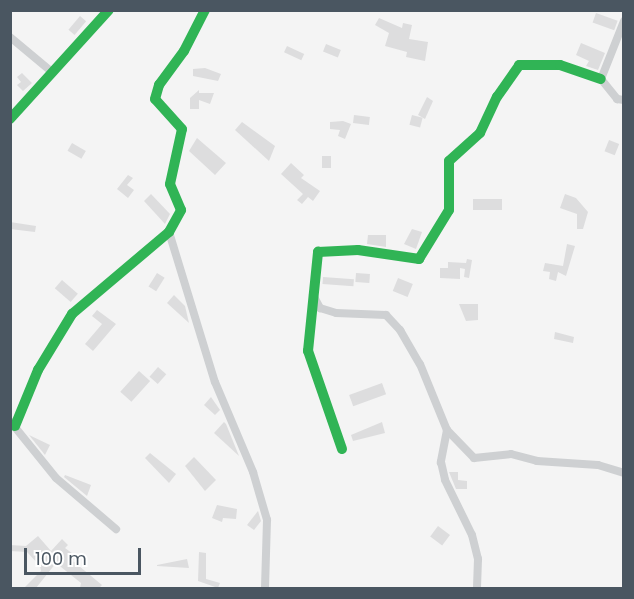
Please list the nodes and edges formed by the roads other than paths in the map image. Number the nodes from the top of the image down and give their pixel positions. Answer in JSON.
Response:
{"nodes":[{"id":1,"x":109,"y":10,"type":"edge"},
{"id":2,"x":205,"y":10,"type":"edge"},
{"id":3,"x":624,"y":21,"type":"edge"},
{"id":4,"x":10,"y":37,"type":"edge"},
{"id":5,"x":52,"y":72,"type":"junction"},
{"id":6,"x":601,"y":79,"type":"junction"},
{"id":7,"x":624,"y":100,"type":"edge"},
{"id":8,"x":10,"y":119,"type":"edge"},
{"id":9,"x":169,"y":232,"type":"junction"},
{"id":10,"x":311,"y":291,"type":"junction"},
{"id":11,"x":13,"y":424,"type":"edge"},
{"id":12,"x":447,"y":430,"type":"junction"},
{"id":13,"x":342,"y":449,"type":"dead end"},
{"id":14,"x":624,"y":473,"type":"edge"},
{"id":15,"x":116,"y":529,"type":"dead end"},
{"id":16,"x":265,"y":588,"type":"edge"},
{"id":17,"x":477,"y":588,"type":"edge"}],
"edges":[{"from":1,"to":5,"type":"street"},
{"from":2,"to":9,"type":"street"},
{"from":3,"to":6,"type":"street"},
{"from":4,"to":5,"type":"street"},
{"from":5,"to":8,"type":"street"},
{"from":6,"to":7,"type":"street"},
{"from":6,"to":10,"type":"street"},
{"from":9,"to":11,"type":"street"},
{"from":9,"to":16,"type":"street"},
{"from":10,"to":12,"type":"street"},
{"from":10,"to":13,"type":"street"},
{"from":11,"to":15,"type":"street"},
{"from":12,"to":14,"type":"street"},
{"from":12,"to":17,"type":"street"}]}
